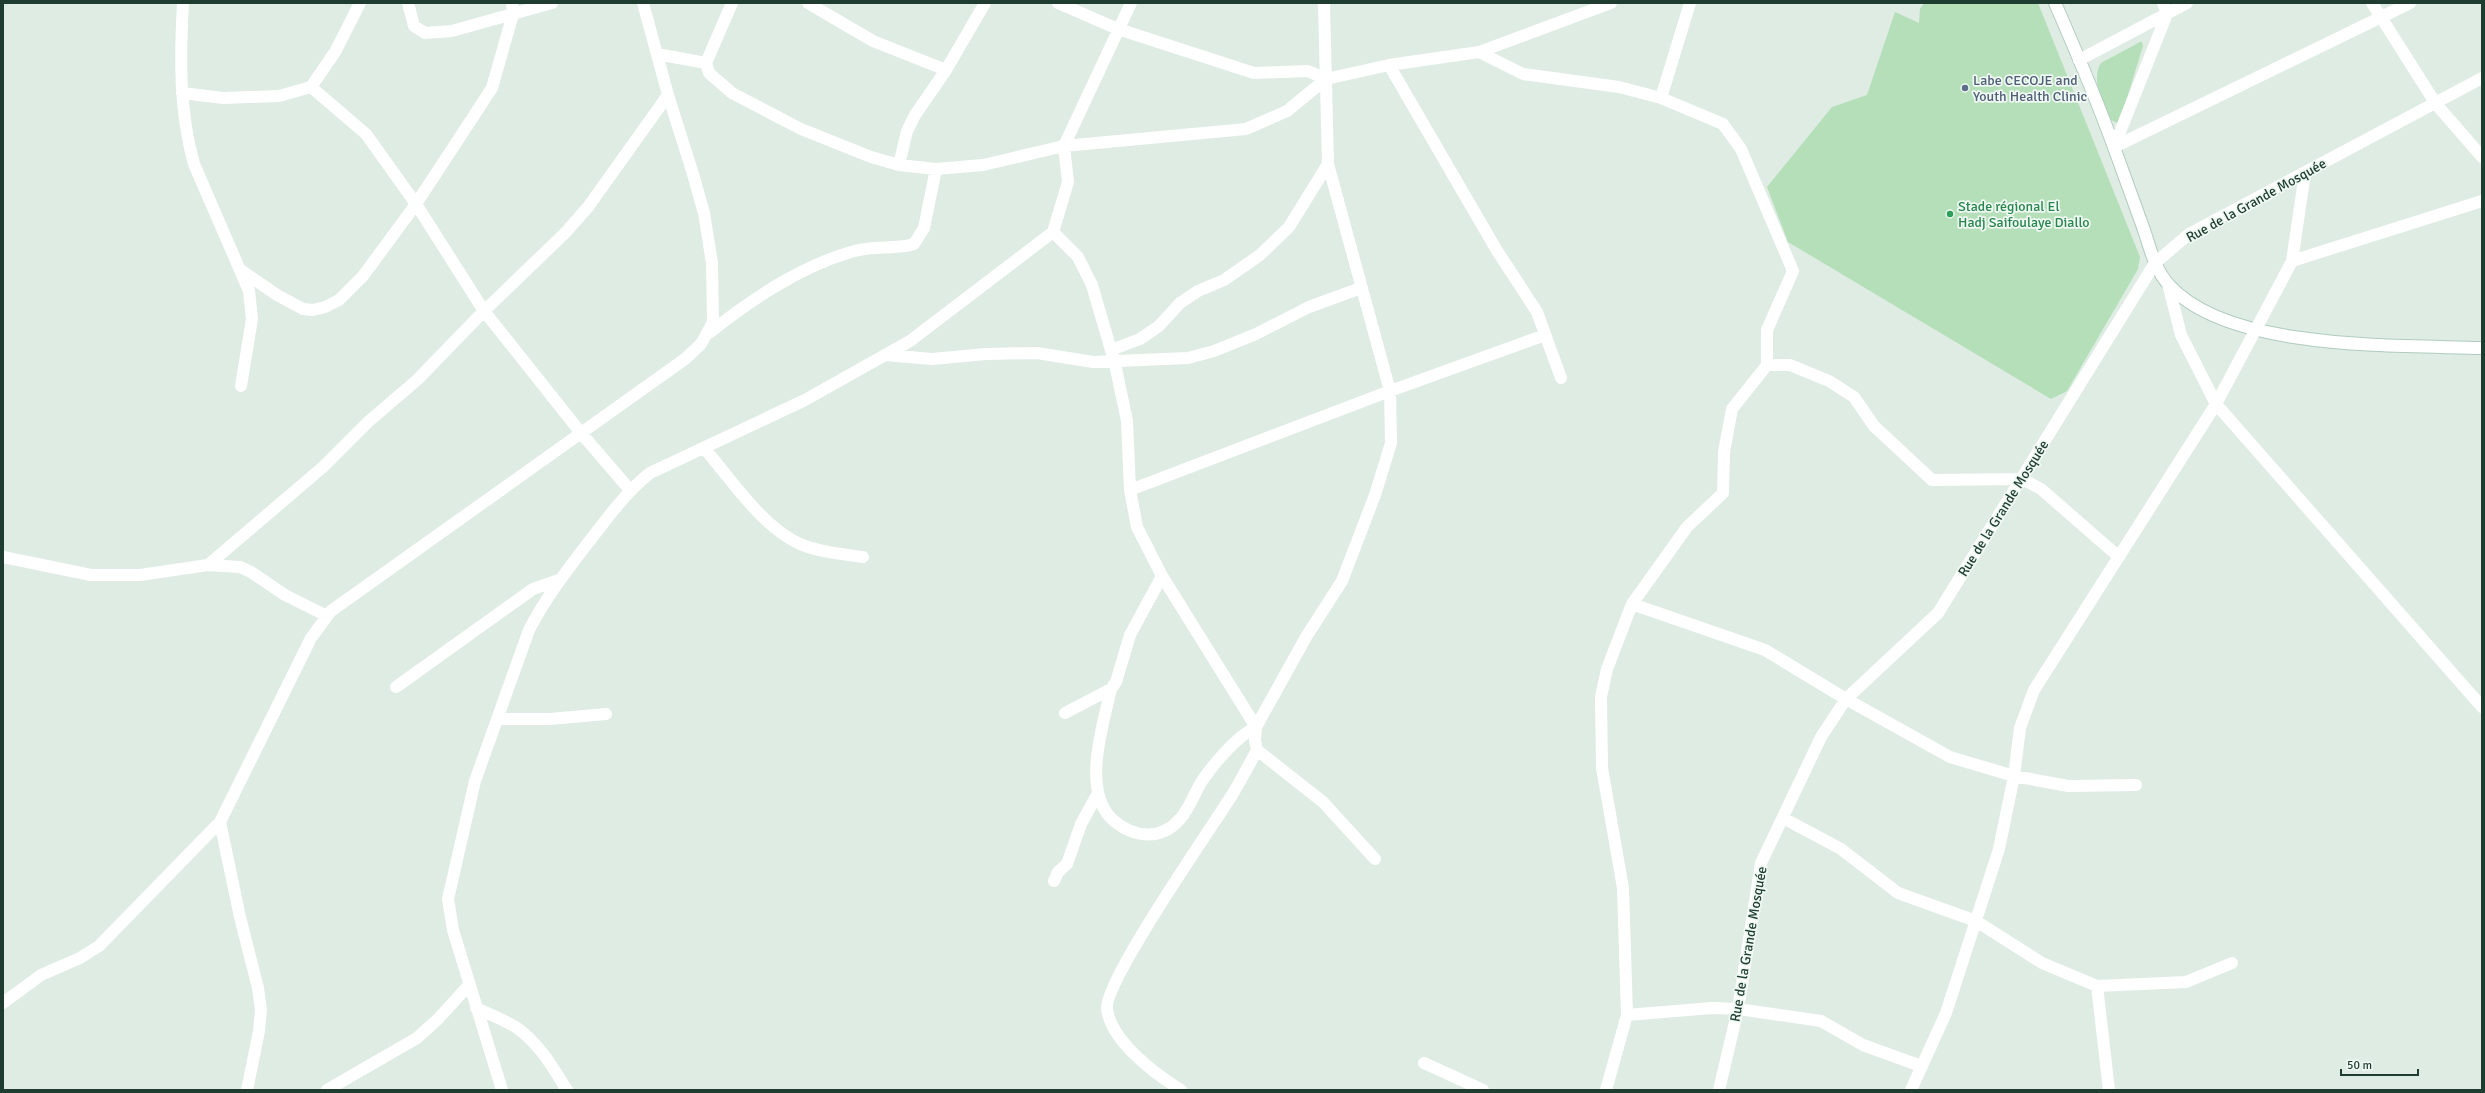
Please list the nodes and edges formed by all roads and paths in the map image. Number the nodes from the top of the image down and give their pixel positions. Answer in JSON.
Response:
{"nodes":[{"id":1,"x":183,"y":3,"type":"edge"},
{"id":2,"x":360,"y":3,"type":"edge"},
{"id":3,"x":408,"y":3,"type":"edge"},
{"id":4,"x":552,"y":3,"type":"edge"},
{"id":5,"x":643,"y":3,"type":"edge"},
{"id":6,"x":732,"y":3,"type":"edge"},
{"id":7,"x":808,"y":3,"type":"edge"},
{"id":8,"x":985,"y":3,"type":"edge"},
{"id":9,"x":1058,"y":3,"type":"edge"},
{"id":10,"x":1131,"y":3,"type":"edge"},
{"id":11,"x":1324,"y":3,"type":"edge"},
{"id":12,"x":1611,"y":3,"type":"edge"},
{"id":13,"x":1690,"y":3,"type":"edge"},
{"id":14,"x":2055,"y":3,"type":"edge"},
{"id":15,"x":2187,"y":3,"type":"edge"},
{"id":16,"x":2372,"y":3,"type":"edge"},
{"id":17,"x":2410,"y":3,"type":"edge"},
{"id":18,"x":2165,"y":8,"type":"edge"},
{"id":19,"x":512,"y":9,"type":"edge"},
{"id":20,"x":2381,"y":18,"type":"junction"},
{"id":21,"x":1118,"y":29,"type":"junction"},
{"id":22,"x":1479,"y":52,"type":"junction"},
{"id":23,"x":657,"y":54,"type":"junction"},
{"id":24,"x":2079,"y":60,"type":"junction"},
{"id":25,"x":706,"y":63,"type":"junction"},
{"id":26,"x":1390,"y":65,"type":"junction"},
{"id":27,"x":946,"y":70,"type":"junction"},
{"id":28,"x":2482,"y":78,"type":"edge"},
{"id":29,"x":1326,"y":79,"type":"junction"},
{"id":30,"x":311,"y":87,"type":"junction"},
{"id":31,"x":182,"y":93,"type":"junction"},
{"id":32,"x":668,"y":95,"type":"junction"},
{"id":33,"x":1661,"y":98,"type":"junction"},
{"id":34,"x":2436,"y":104,"type":"junction"},
{"id":35,"x":1064,"y":146,"type":"junction"},
{"id":36,"x":2114,"y":147,"type":"junction"},
{"id":37,"x":2482,"y":157,"type":"edge"},
{"id":38,"x":1328,"y":164,"type":"junction"},
{"id":39,"x":898,"y":165,"type":"junction"},
{"id":40,"x":936,"y":169,"type":"junction"},
{"id":41,"x":2305,"y":173,"type":"junction"},
{"id":42,"x":2482,"y":201,"type":"edge"},
{"id":43,"x":416,"y":204,"type":"junction"},
{"id":44,"x":1053,"y":232,"type":"junction"},
{"id":45,"x":2292,"y":261,"type":"junction"},
{"id":46,"x":2155,"y":263,"type":"junction"},
{"id":47,"x":242,"y":271,"type":"junction"},
{"id":48,"x":2168,"y":284,"type":"junction"},
{"id":49,"x":1360,"y":288,"type":"junction"},
{"id":50,"x":484,"y":311,"type":"junction"},
{"id":51,"x":2256,"y":329,"type":"junction"},
{"id":52,"x":709,"y":333,"type":"junction"},
{"id":53,"x":1545,"y":335,"type":"junction"},
{"id":54,"x":2482,"y":348,"type":"edge"},
{"id":55,"x":885,"y":355,"type":"junction"},
{"id":56,"x":1113,"y":355,"type":"junction"},
{"id":57,"x":1767,"y":365,"type":"junction"},
{"id":58,"x":1561,"y":378,"type":"dead end"},
{"id":59,"x":241,"y":386,"type":"dead end"},
{"id":60,"x":1390,"y":391,"type":"junction"},
{"id":61,"x":2216,"y":404,"type":"junction"},
{"id":62,"x":581,"y":433,"type":"junction"},
{"id":63,"x":704,"y":448,"type":"junction"},
{"id":64,"x":2022,"y":479,"type":"junction"},
{"id":65,"x":630,"y":490,"type":"junction"},
{"id":66,"x":1130,"y":490,"type":"junction"},
{"id":67,"x":3,"y":557,"type":"edge"},
{"id":68,"x":863,"y":557,"type":"dead end"},
{"id":69,"x":2119,"y":557,"type":"junction"},
{"id":70,"x":208,"y":565,"type":"junction"},
{"id":71,"x":1162,"y":576,"type":"junction"},
{"id":72,"x":559,"y":580,"type":"junction"},
{"id":73,"x":1632,"y":604,"type":"junction"},
{"id":74,"x":326,"y":615,"type":"junction"},
{"id":75,"x":396,"y":686,"type":"dead end"},
{"id":76,"x":1111,"y":689,"type":"junction"},
{"id":77,"x":1846,"y":699,"type":"junction"},
{"id":78,"x":2482,"y":707,"type":"edge"},
{"id":79,"x":1065,"y":713,"type":"dead end"},
{"id":80,"x":606,"y":714,"type":"dead end"},
{"id":81,"x":498,"y":719,"type":"junction"},
{"id":82,"x":1256,"y":727,"type":"junction"},
{"id":83,"x":1257,"y":750,"type":"junction"},
{"id":84,"x":2014,"y":776,"type":"junction"},
{"id":85,"x":2136,"y":785,"type":"dead end"},
{"id":86,"x":1098,"y":793,"type":"junction"},
{"id":87,"x":1783,"y":818,"type":"junction"},
{"id":88,"x":220,"y":822,"type":"junction"},
{"id":89,"x":1375,"y":860,"type":"dead end"},
{"id":90,"x":1054,"y":881,"type":"dead end"},
{"id":91,"x":1976,"y":921,"type":"junction"},
{"id":92,"x":2232,"y":963,"type":"dead end"},
{"id":93,"x":469,"y":985,"type":"junction"},
{"id":94,"x":2097,"y":986,"type":"junction"},
{"id":95,"x":3,"y":1003,"type":"edge"},
{"id":96,"x":476,"y":1008,"type":"junction"},
{"id":97,"x":1738,"y":1009,"type":"junction"},
{"id":98,"x":1626,"y":1015,"type":"junction"},
{"id":99,"x":1424,"y":1063,"type":"dead end"},
{"id":100,"x":1921,"y":1066,"type":"junction"},
{"id":101,"x":246,"y":1090,"type":"edge"},
{"id":102,"x":327,"y":1090,"type":"edge"},
{"id":103,"x":502,"y":1090,"type":"edge"},
{"id":104,"x":567,"y":1090,"type":"edge"},
{"id":105,"x":1181,"y":1090,"type":"edge"},
{"id":106,"x":1484,"y":1090,"type":"edge"},
{"id":107,"x":1606,"y":1090,"type":"edge"},
{"id":108,"x":1719,"y":1090,"type":"edge"},
{"id":109,"x":1911,"y":1090,"type":"edge"},
{"id":110,"x":2109,"y":1090,"type":"edge"}],
"edges":[{"from":1,"to":31,"type":"street"},
{"from":2,"to":30,"type":"street"},
{"from":3,"to":19,"type":"street"},
{"from":4,"to":19,"type":"street"},
{"from":5,"to":23,"type":"street"},
{"from":6,"to":25,"type":"street"},
{"from":7,"to":27,"type":"street"},
{"from":8,"to":27,"type":"street"},
{"from":9,"to":21,"type":"street"},
{"from":10,"to":21,"type":"street"},
{"from":11,"to":29,"type":"street"},
{"from":12,"to":22,"type":"street"},
{"from":13,"to":33,"type":"street"},
{"from":14,"to":24,"type":"street"},
{"from":15,"to":18,"type":"street"},
{"from":16,"to":20,"type":"street"},
{"from":17,"to":20,"type":"street"},
{"from":18,"to":24,"type":"street"},
{"from":18,"to":36,"type":"street"},
{"from":19,"to":43,"type":"street"},
{"from":20,"to":34,"type":"street"},
{"from":20,"to":36,"type":"street"},
{"from":21,"to":29,"type":"street"},
{"from":21,"to":35,"type":"street"},
{"from":22,"to":26,"type":"street"},
{"from":22,"to":33,"type":"street"},
{"from":23,"to":25,"type":"street"},
{"from":23,"to":32,"type":"street"},
{"from":24,"to":36,"type":"street"},
{"from":25,"to":39,"type":"street"},
{"from":26,"to":29,"type":"street"},
{"from":26,"to":53,"type":"street"},
{"from":27,"to":39,"type":"street"},
{"from":28,"to":34,"type":"street","name":"Rue de la Grande Mosquée"},
{"from":29,"to":35,"type":"street"},
{"from":29,"to":38,"type":"street"},
{"from":30,"to":31,"type":"street"},
{"from":30,"to":43,"type":"street"},
{"from":31,"to":47,"type":"street"},
{"from":32,"to":50,"type":"street"},
{"from":32,"to":52,"type":"street"},
{"from":33,"to":57,"type":"street"},
{"from":34,"to":37,"type":"street"},
{"from":34,"to":41,"type":"street","name":"Rue de la Grande Mosquée"},
{"from":35,"to":40,"type":"street"},
{"from":35,"to":44,"type":"street"},
{"from":36,"to":46,"type":"street"},
{"from":38,"to":49,"type":"street"},
{"from":38,"to":56,"type":"street"},
{"from":39,"to":40,"type":"street"},
{"from":40,"to":52,"type":"street"},
{"from":41,"to":45,"type":"street"},
{"from":41,"to":46,"type":"street","name":"Rue de la Grande Mosquée"},
{"from":42,"to":45,"type":"street"},
{"from":43,"to":47,"type":"street"},
{"from":43,"to":50,"type":"street"},
{"from":44,"to":55,"type":"street"},
{"from":44,"to":56,"type":"street"},
{"from":45,"to":51,"type":"street"},
{"from":46,"to":48,"type":"street"},
{"from":46,"to":64,"type":"street","name":"Rue de la Grande Mosquée"},
{"from":47,"to":59,"type":"street"},
{"from":48,"to":51,"type":"street"},
{"from":48,"to":61,"type":"street"},
{"from":49,"to":56,"type":"street"},
{"from":49,"to":60,"type":"street"},
{"from":50,"to":62,"type":"street"},
{"from":50,"to":70,"type":"street"},
{"from":51,"to":54,"type":"street"},
{"from":51,"to":61,"type":"street"},
{"from":52,"to":62,"type":"street"},
{"from":53,"to":58,"type":"street"},
{"from":53,"to":60,"type":"street"},
{"from":55,"to":56,"type":"street"},
{"from":55,"to":63,"type":"street"},
{"from":56,"to":66,"type":"street"},
{"from":57,"to":64,"type":"street"},
{"from":57,"to":73,"type":"street"},
{"from":60,"to":66,"type":"street"},
{"from":60,"to":82,"type":"street"},
{"from":61,"to":69,"type":"street"},
{"from":61,"to":78,"type":"street"},
{"from":62,"to":65,"type":"street"},
{"from":62,"to":74,"type":"street"},
{"from":63,"to":65,"type":"street"},
{"from":63,"to":68,"type":"street"},
{"from":64,"to":69,"type":"street"},
{"from":64,"to":77,"type":"street","name":"Rue de la Grande Mosquée"},
{"from":65,"to":72,"type":"street"},
{"from":66,"to":71,"type":"street"},
{"from":67,"to":70,"type":"street"},
{"from":69,"to":84,"type":"street"},
{"from":70,"to":74,"type":"street"},
{"from":71,"to":76,"type":"street"},
{"from":71,"to":82,"type":"street"},
{"from":72,"to":75,"type":"street"},
{"from":72,"to":81,"type":"street"},
{"from":73,"to":77,"type":"street"},
{"from":73,"to":98,"type":"street"},
{"from":74,"to":88,"type":"street"},
{"from":76,"to":79,"type":"street"},
{"from":76,"to":86,"type":"street"},
{"from":77,"to":84,"type":"street"},
{"from":77,"to":87,"type":"street","name":"Rue de la Grande Mosquée"},
{"from":80,"to":81,"type":"street"},
{"from":81,"to":93,"type":"street"},
{"from":82,"to":83,"type":"street"},
{"from":82,"to":86,"type":"street"},
{"from":83,"to":89,"type":"street"},
{"from":83,"to":105,"type":"street"},
{"from":84,"to":85,"type":"street"},
{"from":84,"to":91,"type":"street"},
{"from":86,"to":90,"type":"street"},
{"from":87,"to":91,"type":"street"},
{"from":87,"to":97,"type":"street","name":"Rue de la Grande Mosquée"},
{"from":88,"to":95,"type":"street"},
{"from":88,"to":101,"type":"street"},
{"from":91,"to":94,"type":"street"},
{"from":91,"to":100,"type":"street"},
{"from":92,"to":94,"type":"street"},
{"from":93,"to":96,"type":"street"},
{"from":93,"to":102,"type":"street"},
{"from":94,"to":110,"type":"street"},
{"from":96,"to":103,"type":"street"},
{"from":96,"to":104,"type":"street"},
{"from":97,"to":98,"type":"street"},
{"from":97,"to":100,"type":"street"},
{"from":97,"to":108,"type":"street","name":"Rue de la Grande Mosquée"},
{"from":98,"to":107,"type":"street"},
{"from":99,"to":106,"type":"street"},
{"from":100,"to":109,"type":"street"}]}
